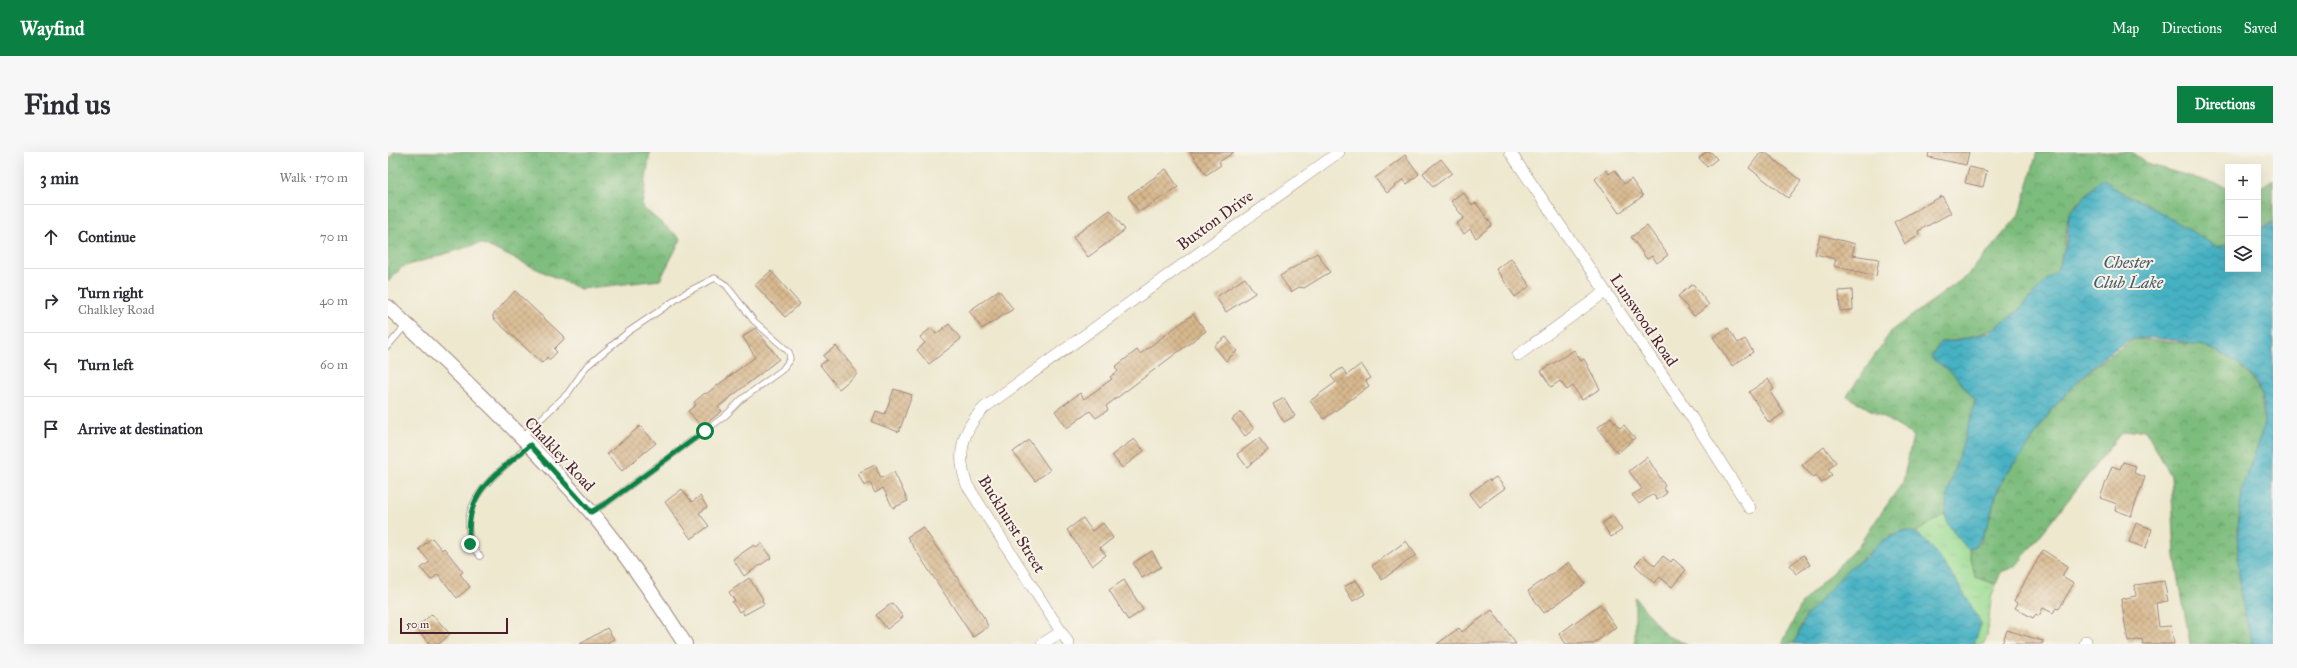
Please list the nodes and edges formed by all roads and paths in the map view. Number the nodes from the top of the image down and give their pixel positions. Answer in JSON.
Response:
{"nodes":[{"id":1,"x":1339,"y":152,"type":"edge"},
{"id":2,"x":1510,"y":152,"type":"edge"},
{"id":3,"x":1605,"y":292,"type":"junction"},
{"id":4,"x":388,"y":307,"type":"edge"},
{"id":5,"x":1112,"y":315,"type":"joint"},
{"id":6,"x":407,"y":325,"type":"junction"},
{"id":7,"x":388,"y":346,"type":"edge"},
{"id":8,"x":1518,"y":355,"type":"dead end"},
{"id":9,"x":525,"y":441,"type":"junction"},
{"id":10,"x":1750,"y":508,"type":"dead end"},
{"id":11,"x":591,"y":512,"type":"junction"},
{"id":12,"x":480,"y":556,"type":"dead end"},
{"id":13,"x":1061,"y":632,"type":"junction"},
{"id":14,"x":685,"y":644,"type":"edge"},
{"id":15,"x":1042,"y":644,"type":"edge"},
{"id":16,"x":1069,"y":644,"type":"edge"}],
"edges":[{"from":1,"to":5,"type":"street","name":"Buxton Drive"},
{"from":2,"to":3,"type":"street","name":"Lunswood Road"},
{"from":3,"to":8,"type":"street"},
{"from":3,"to":10,"type":"street","name":"Lunswood Road"},
{"from":4,"to":6,"type":"street","name":"Chalkley Road"},
{"from":5,"to":13,"type":"street","name":"Buckhurst Street"},
{"from":6,"to":7,"type":"lane"},
{"from":6,"to":9,"type":"street","name":"Chalkley Road"},
{"from":9,"to":11,"type":"street","name":"Chalkley Road"},
{"from":9,"to":11,"type":"lane"},
{"from":9,"to":12,"type":"lane"},
{"from":11,"to":14,"type":"street","name":"Chalkley Road"},
{"from":13,"to":15,"type":"street"},
{"from":13,"to":16,"type":"street","name":"Buckhurst Street"}]}
